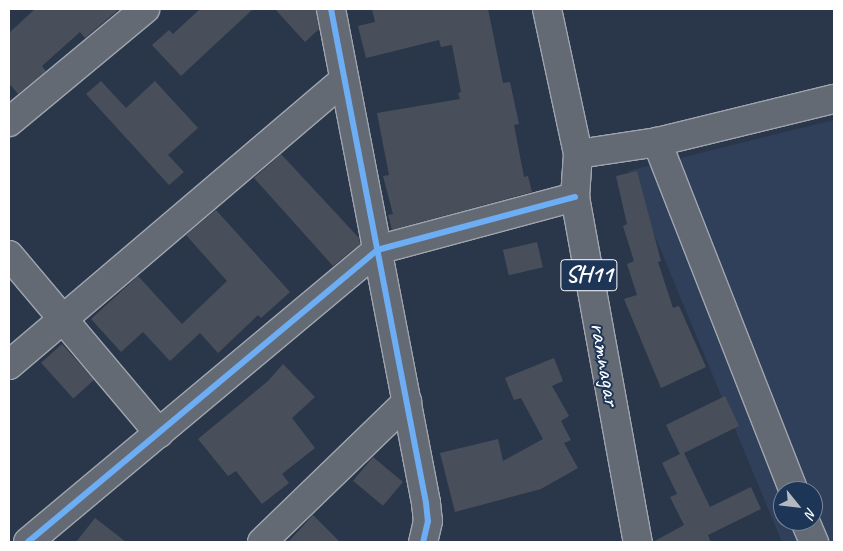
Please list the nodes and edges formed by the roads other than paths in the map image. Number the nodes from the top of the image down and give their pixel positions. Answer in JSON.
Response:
{"nodes":[{"id":1,"x":145,"y":9,"type":"edge"},
{"id":2,"x":331,"y":9,"type":"edge"},
{"id":3,"x":547,"y":9,"type":"edge"},
{"id":4,"x":344,"y":80,"type":"junction"},
{"id":5,"x":834,"y":99,"type":"edge"},
{"id":6,"x":9,"y":122,"type":"edge"},
{"id":7,"x":658,"y":142,"type":"junction"},
{"id":8,"x":578,"y":154,"type":"junction"},
{"id":9,"x":574,"y":197,"type":"junction"},
{"id":10,"x":377,"y":250,"type":"junction"},
{"id":11,"x":9,"y":255,"type":"edge"},
{"id":12,"x":63,"y":319,"type":"junction"},
{"id":13,"x":9,"y":365,"type":"edge"},
{"id":14,"x":407,"y":402,"type":"junction"},
{"id":15,"x":159,"y":433,"type":"junction"},
{"id":16,"x":790,"y":481,"type":"edge"},
{"id":17,"x":46,"y":537,"type":"edge"},
{"id":18,"x":262,"y":542,"type":"edge"},
{"id":19,"x":423,"y":542,"type":"edge"},
{"id":20,"x":638,"y":542,"type":"edge"}],
"edges":[{"from":1,"to":6,"type":"street"},
{"from":2,"to":4,"type":"street"},
{"from":3,"to":8,"type":"street","name":"ramnagar","number":"SH11"},
{"from":4,"to":10,"type":"street"},
{"from":4,"to":12,"type":"street"},
{"from":5,"to":7,"type":"street"},
{"from":7,"to":8,"type":"street"},
{"from":7,"to":16,"type":"street"},
{"from":8,"to":9,"type":"street","name":"ramnagar","number":"SH11"},
{"from":9,"to":10,"type":"street"},
{"from":9,"to":20,"type":"street","name":"ramnagar","number":"SH11"},
{"from":10,"to":14,"type":"street"},
{"from":10,"to":15,"type":"street"},
{"from":11,"to":12,"type":"street"},
{"from":12,"to":13,"type":"street"},
{"from":12,"to":15,"type":"street"},
{"from":14,"to":18,"type":"street"},
{"from":14,"to":19,"type":"street"},
{"from":15,"to":17,"type":"street"}]}
